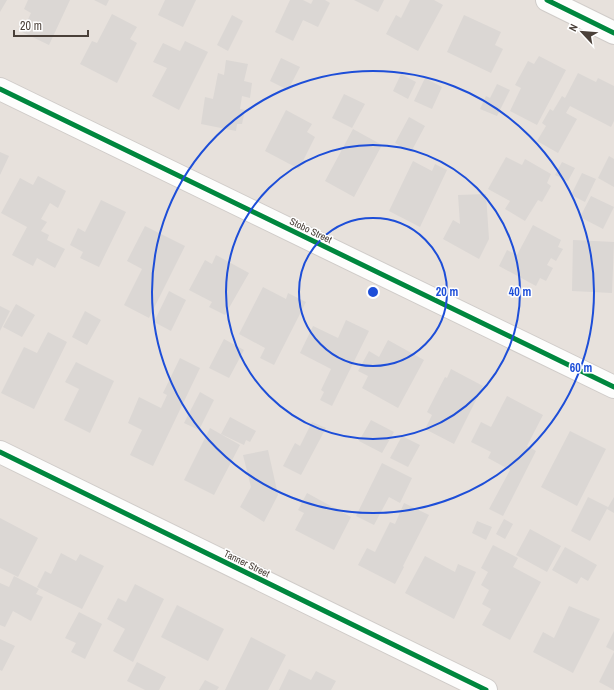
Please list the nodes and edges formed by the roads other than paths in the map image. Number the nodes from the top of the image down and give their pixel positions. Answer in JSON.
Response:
{"nodes":[{"id":1,"x":546,"y":0,"type":"edge"},
{"id":2,"x":614,"y":33,"type":"edge"},
{"id":3,"x":0,"y":88,"type":"edge"},
{"id":4,"x":614,"y":387,"type":"edge"},
{"id":5,"x":0,"y":452,"type":"edge"},
{"id":6,"x":486,"y":690,"type":"edge"}],
"edges":[{"from":1,"to":2,"type":"street"},
{"from":3,"to":4,"type":"street","name":"Stobo Street"},
{"from":5,"to":6,"type":"street","name":"Tanner Street"}]}
